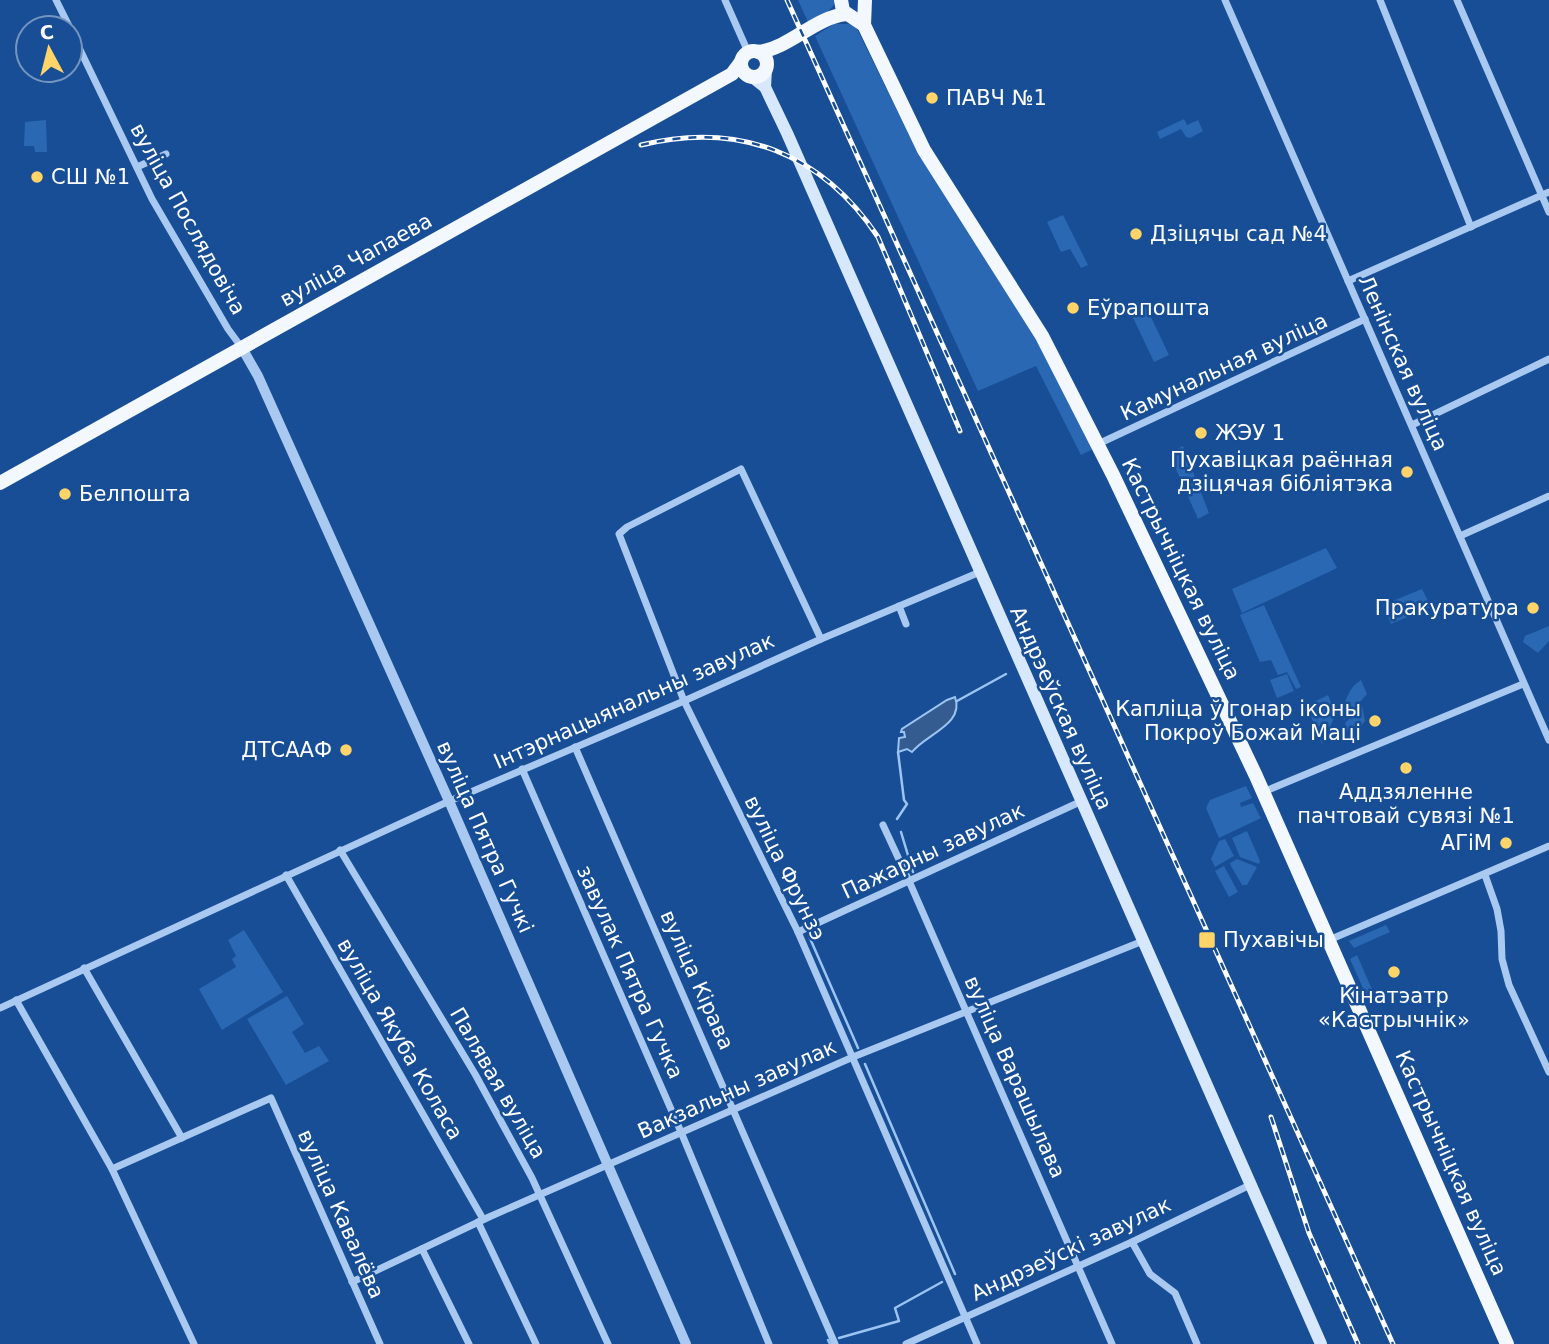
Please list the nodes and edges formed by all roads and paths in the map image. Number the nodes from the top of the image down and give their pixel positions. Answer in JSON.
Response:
{"nodes":[{"id":1,"x":725,"y":0,"type":"edge"},
{"id":2,"x":1225,"y":0,"type":"edge"},
{"id":3,"x":1381,"y":0,"type":"edge"},
{"id":4,"x":1457,"y":0,"type":"edge"},
{"id":5,"x":854,"y":9,"type":"edge"},
{"id":6,"x":84,"y":57,"type":"edge"},
{"id":7,"x":751,"y":65,"type":"junction"},
{"id":8,"x":166,"y":154,"type":"dead end"},
{"id":9,"x":137,"y":167,"type":"junction"},
{"id":10,"x":1545,"y":194,"type":"edge"},
{"id":11,"x":1549,"y":212,"type":"edge"},
{"id":12,"x":1471,"y":227,"type":"junction"},
{"id":13,"x":1348,"y":281,"type":"junction"},
{"id":14,"x":1365,"y":320,"type":"junction"},
{"id":15,"x":242,"y":348,"type":"junction"},
{"id":16,"x":1549,"y":359,"type":"edge"},
{"id":17,"x":1412,"y":425,"type":"junction"},
{"id":18,"x":1098,"y":444,"type":"junction"},
{"id":19,"x":0,"y":483,"type":"edge"},
{"id":20,"x":1549,"y":496,"type":"edge"},
{"id":21,"x":1460,"y":536,"type":"junction"},
{"id":22,"x":980,"y":572,"type":"junction"},
{"id":23,"x":899,"y":606,"type":"junction"},
{"id":24,"x":906,"y":624,"type":"dead end"},
{"id":25,"x":821,"y":639,"type":"junction"},
{"id":26,"x":1523,"y":684,"type":"junction"},
{"id":27,"x":684,"y":701,"type":"junction"},
{"id":28,"x":1549,"y":740,"type":"edge"},
{"id":29,"x":575,"y":747,"type":"junction"},
{"id":30,"x":523,"y":769,"type":"junction"},
{"id":31,"x":1263,"y":792,"type":"junction"},
{"id":32,"x":449,"y":801,"type":"junction"},
{"id":33,"x":1082,"y":801,"type":"junction"},
{"id":34,"x":883,"y":825,"type":"dead end"},
{"id":35,"x":1549,"y":846,"type":"edge"},
{"id":36,"x":340,"y":850,"type":"junction"},
{"id":37,"x":286,"y":875,"type":"junction"},
{"id":38,"x":1485,"y":875,"type":"junction"},
{"id":39,"x":909,"y":881,"type":"junction"},
{"id":40,"x":798,"y":932,"type":"junction"},
{"id":41,"x":1329,"y":940,"type":"junction"},
{"id":42,"x":1143,"y":941,"type":"junction"},
{"id":43,"x":84,"y":968,"type":"junction"},
{"id":44,"x":16,"y":1000,"type":"junction"},
{"id":45,"x":0,"y":1008,"type":"edge"},
{"id":46,"x":967,"y":1011,"type":"junction"},
{"id":47,"x":853,"y":1057,"type":"junction"},
{"id":48,"x":1549,"y":1072,"type":"edge"},
{"id":49,"x":734,"y":1109,"type":"junction"},
{"id":50,"x":681,"y":1132,"type":"junction"},
{"id":51,"x":182,"y":1138,"type":"junction"},
{"id":52,"x":607,"y":1166,"type":"junction"},
{"id":53,"x":112,"y":1169,"type":"junction"},
{"id":54,"x":1250,"y":1185,"type":"junction"},
{"id":55,"x":538,"y":1195,"type":"junction"},
{"id":56,"x":481,"y":1221,"type":"junction"},
{"id":57,"x":1132,"y":1242,"type":"junction"},
{"id":58,"x":422,"y":1249,"type":"junction"},
{"id":59,"x":1078,"y":1265,"type":"junction"},
{"id":60,"x":352,"y":1282,"type":"junction"},
{"id":61,"x":965,"y":1316,"type":"junction"},
{"id":62,"x":194,"y":1344,"type":"edge"},
{"id":63,"x":380,"y":1344,"type":"edge"},
{"id":64,"x":469,"y":1344,"type":"edge"},
{"id":65,"x":536,"y":1344,"type":"edge"},
{"id":66,"x":608,"y":1344,"type":"edge"},
{"id":67,"x":687,"y":1344,"type":"edge"},
{"id":68,"x":769,"y":1344,"type":"edge"},
{"id":69,"x":835,"y":1344,"type":"edge"},
{"id":70,"x":906,"y":1344,"type":"edge"},
{"id":71,"x":977,"y":1344,"type":"edge"},
{"id":72,"x":1112,"y":1344,"type":"edge"},
{"id":73,"x":1197,"y":1344,"type":"edge"},
{"id":74,"x":1321,"y":1344,"type":"edge"},
{"id":75,"x":1507,"y":1344,"type":"edge"}],
"edges":[{"from":1,"to":7,"type":"street","name":"Андрэеўская вуліца"},
{"from":2,"to":13,"type":"street","name":"Ленінская вуліца"},
{"from":3,"to":12,"type":"street"},
{"from":4,"to":10,"type":"street"},
{"from":5,"to":7,"type":"main road","name":"вуліца Чапаева"},
{"from":5,"to":18,"type":"main road","name":"Кастрычніцкая вуліца"},
{"from":6,"to":9,"type":"street","name":"вуліца Послядовіча"},
{"from":7,"to":15,"type":"main road","name":"вуліца Чапаева"},
{"from":7,"to":22,"type":"main road","name":"Андрэеўская вуліца"},
{"from":8,"to":9,"type":"street"},
{"from":9,"to":15,"type":"street","name":"вуліца Послядовіча"},
{"from":10,"to":11,"type":"street"},
{"from":10,"to":12,"type":"street"},
{"from":12,"to":13,"type":"street"},
{"from":13,"to":14,"type":"street","name":"Ленінская вуліца"},
{"from":14,"to":17,"type":"street","name":"Ленінская вуліца"},
{"from":14,"to":18,"type":"street","name":"Камунальная вуліца"},
{"from":15,"to":19,"type":"main road","name":"вуліца Чапаева"},
{"from":15,"to":32,"type":"street","name":"вуліца Пятра Гучкі"},
{"from":16,"to":17,"type":"street"},
{"from":17,"to":21,"type":"street","name":"Ленінская вуліца"},
{"from":18,"to":31,"type":"main road","name":"Кастрычніцкая вуліца"},
{"from":20,"to":21,"type":"street"},
{"from":21,"to":26,"type":"street","name":"Ленінская вуліца"},
{"from":22,"to":23,"type":"street","name":"Інтэрнацыянальны завулак"},
{"from":22,"to":33,"type":"main road","name":"Андрэеўская вуліца"},
{"from":23,"to":24,"type":"street"},
{"from":23,"to":25,"type":"street","name":"Інтэрнацыянальны завулак"},
{"from":25,"to":27,"type":"street","name":"Інтэрнацыянальны завулак"},
{"from":25,"to":27,"type":"street","name":"вуліца Фрунзэ"},
{"from":26,"to":28,"type":"street","name":"Ленінская вуліца"},
{"from":26,"to":31,"type":"street"},
{"from":27,"to":29,"type":"street","name":"Інтэрнацыянальны завулак"},
{"from":27,"to":40,"type":"street","name":"вуліца Фрунзэ"},
{"from":29,"to":30,"type":"street","name":"Інтэрнацыянальны завулак"},
{"from":29,"to":49,"type":"street","name":"вуліца Кірава"},
{"from":30,"to":32,"type":"street","name":"Інтэрнацыянальны завулак"},
{"from":30,"to":50,"type":"street","name":"завулак Пятра Гучка"},
{"from":31,"to":41,"type":"main road","name":"Кастрычніцкая вуліца"},
{"from":32,"to":36,"type":"street","name":"Інтэрнацыянальны завулак"},
{"from":32,"to":52,"type":"street","name":"вуліца Пятра Гучкі"},
{"from":33,"to":39,"type":"street","name":"Пажарны завулак"},
{"from":33,"to":42,"type":"main road","name":"Андрэеўская вуліца"},
{"from":34,"to":39,"type":"street","name":"вуліца Варашылава"},
{"from":35,"to":38,"type":"street"},
{"from":36,"to":37,"type":"street","name":"Інтэрнацыянальны завулак"},
{"from":36,"to":55,"type":"street","name":"Палявая вуліца"},
{"from":37,"to":43,"type":"street","name":"Інтэрнацыянальны завулак"},
{"from":37,"to":56,"type":"street","name":"вуліца Якуба Коласа"},
{"from":38,"to":41,"type":"street"},
{"from":38,"to":48,"type":"street"},
{"from":39,"to":40,"type":"street","name":"Пажарны завулак"},
{"from":39,"to":46,"type":"street","name":"вуліца Варашылава"},
{"from":40,"to":47,"type":"street","name":"вуліца Фрунзэ"},
{"from":41,"to":75,"type":"main road","name":"Кастрычніцкая вуліца"},
{"from":42,"to":46,"type":"street","name":"Вакзальны завулак"},
{"from":42,"to":54,"type":"main road","name":"Андрэеўская вуліца"},
{"from":43,"to":44,"type":"street","name":"Інтэрнацыянальны завулак"},
{"from":43,"to":51,"type":"street"},
{"from":44,"to":45,"type":"street","name":"Інтэрнацыянальны завулак"},
{"from":44,"to":53,"type":"street"},
{"from":46,"to":47,"type":"street","name":"Вакзальны завулак"},
{"from":46,"to":59,"type":"street","name":"вуліца Варашылава"},
{"from":47,"to":49,"type":"street","name":"Вакзальны завулак"},
{"from":47,"to":61,"type":"street","name":"вуліца Фрунзэ"},
{"from":49,"to":50,"type":"street","name":"Вакзальны завулак"},
{"from":49,"to":69,"type":"street","name":"вуліца Кірава"},
{"from":50,"to":52,"type":"street","name":"Вакзальны завулак"},
{"from":50,"to":68,"type":"street","name":"завулак Пятра Гучка"},
{"from":51,"to":53,"type":"street"},
{"from":51,"to":60,"type":"street","name":"вуліца Кавалёва"},
{"from":52,"to":55,"type":"street","name":"Вакзальны завулак"},
{"from":52,"to":67,"type":"street","name":"вуліца Пятра Гучкі"},
{"from":53,"to":62,"type":"street"},
{"from":54,"to":57,"type":"street","name":"Андрэеўскі завулак"},
{"from":54,"to":74,"type":"main road","name":"Андрэеўская вуліца"},
{"from":55,"to":56,"type":"street","name":"Вакзальны завулак"},
{"from":55,"to":66,"type":"street","name":"Палявая вуліца"},
{"from":56,"to":58,"type":"street","name":"Вакзальны завулак"},
{"from":56,"to":65,"type":"street","name":"вуліца Якуба Коласа"},
{"from":57,"to":59,"type":"street","name":"Андрэеўскі завулак"},
{"from":57,"to":73,"type":"street"},
{"from":58,"to":60,"type":"street","name":"Вакзальны завулак"},
{"from":58,"to":64,"type":"street"},
{"from":59,"to":61,"type":"street","name":"Андрэеўскі завулак"},
{"from":59,"to":72,"type":"street","name":"вуліца Варашылава"},
{"from":60,"to":63,"type":"street","name":"вуліца Кавалёва"},
{"from":61,"to":70,"type":"street","name":"Андрэеўскі завулак"},
{"from":61,"to":71,"type":"street","name":"вуліца Фрунзэ"}]}
